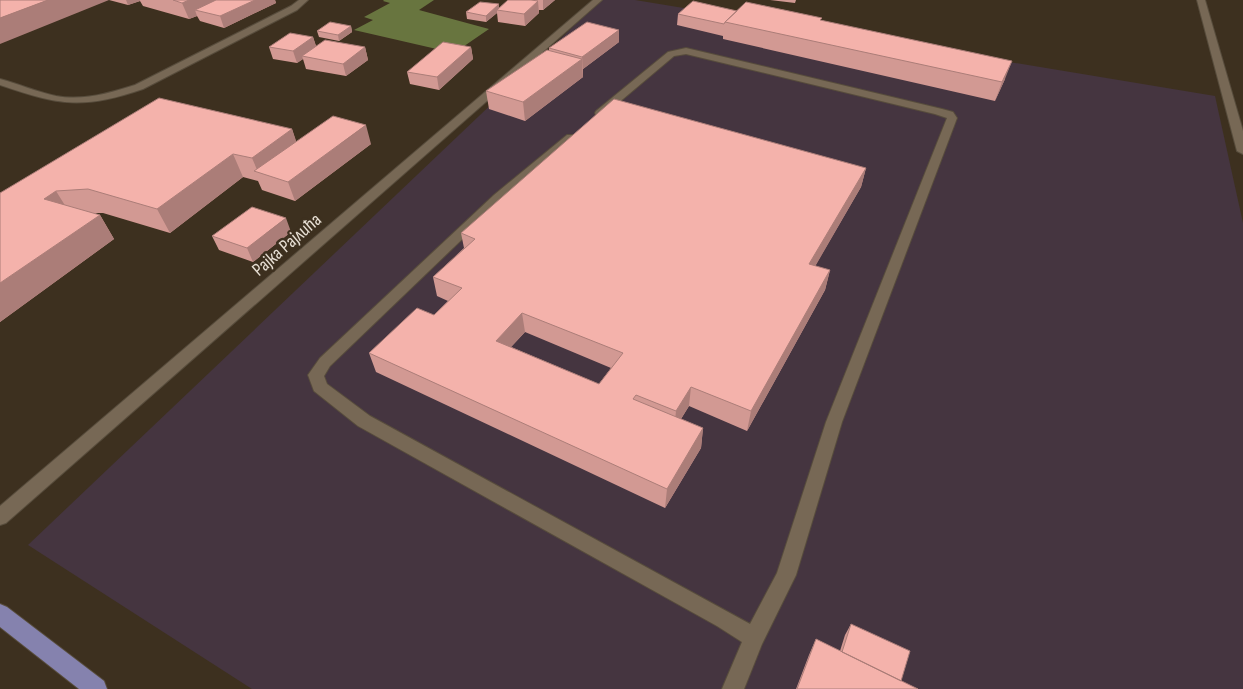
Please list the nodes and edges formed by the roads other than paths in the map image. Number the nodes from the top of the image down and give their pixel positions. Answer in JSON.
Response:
{"nodes":[{"id":1,"x":304,"y":0,"type":"edge"},
{"id":2,"x":598,"y":0,"type":"edge"},
{"id":3,"x":1201,"y":0,"type":"edge"},
{"id":4,"x":0,"y":82,"type":"edge"},
{"id":5,"x":1243,"y":151,"type":"edge"},
{"id":6,"x":0,"y":518,"type":"edge"},
{"id":7,"x":0,"y":614,"type":"edge"},
{"id":8,"x":754,"y":638,"type":"junction"},
{"id":9,"x":96,"y":689,"type":"edge"},
{"id":10,"x":733,"y":689,"type":"edge"}],
"edges":[{"from":1,"to":4,"type":"street"},
{"from":2,"to":6,"type":"street","name":"Рајка Рајлића"},
{"from":3,"to":5,"type":"street"},
{"from":7,"to":9,"type":"main road"},
{"from":8,"to":8,"type":"street"},
{"from":8,"to":10,"type":"street"}]}
